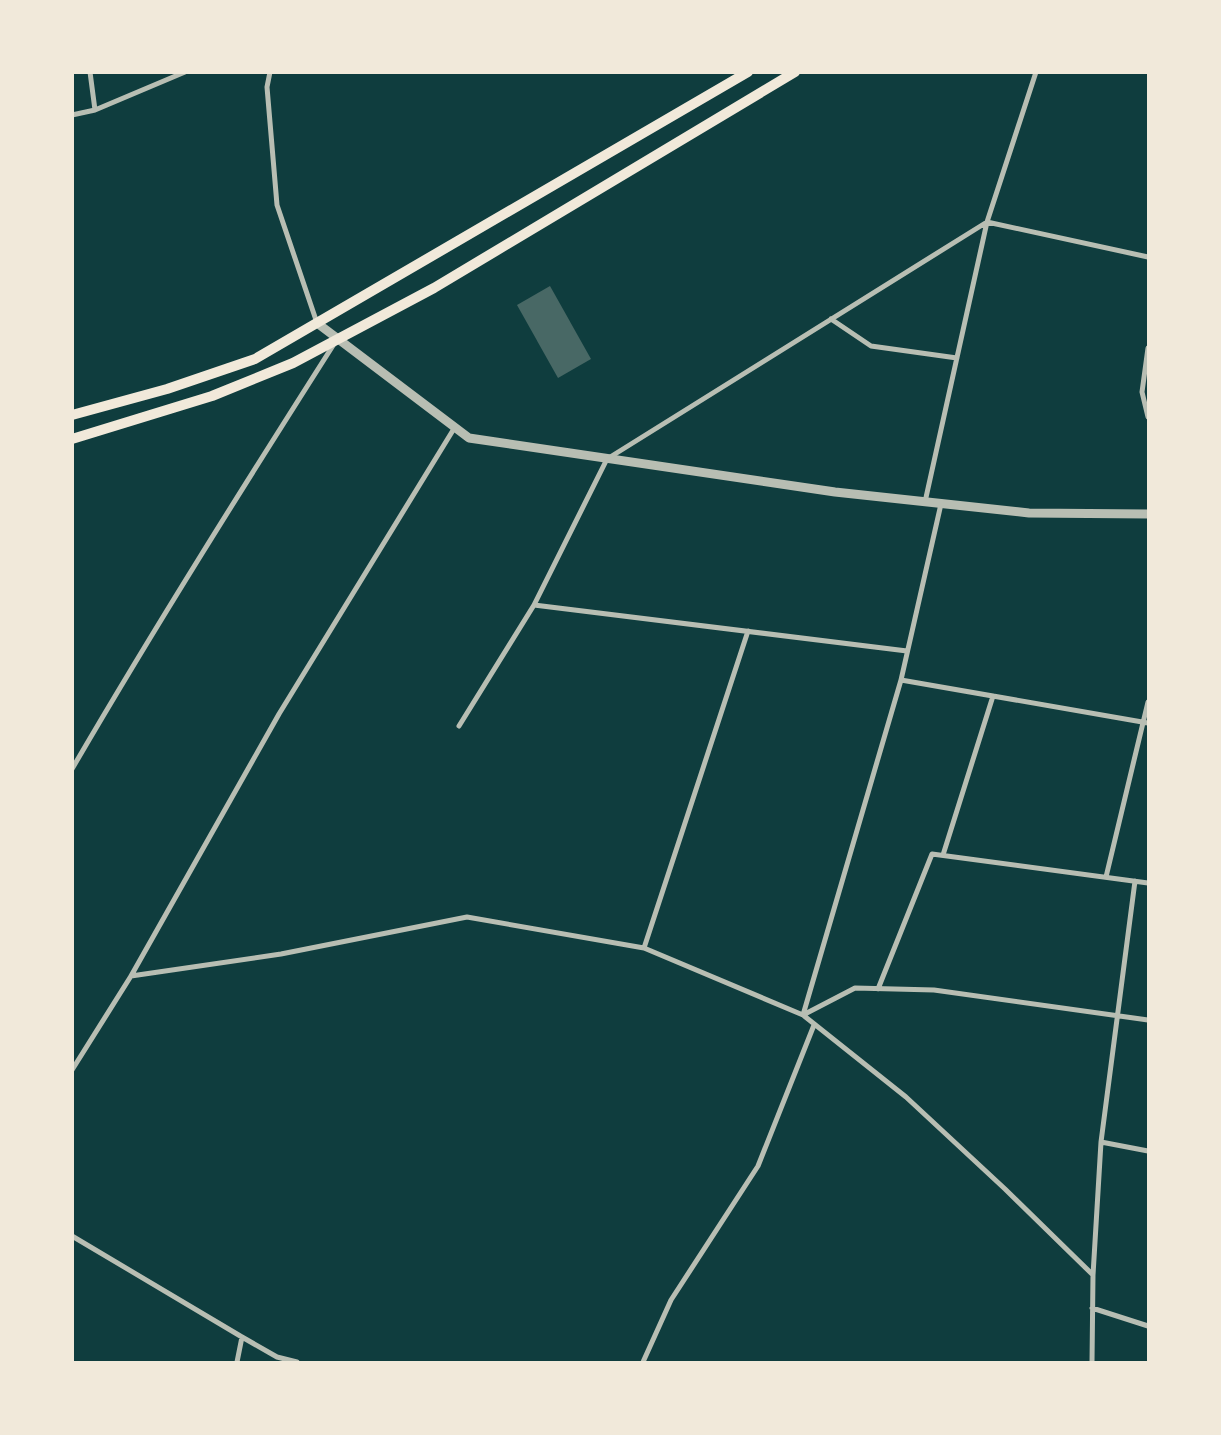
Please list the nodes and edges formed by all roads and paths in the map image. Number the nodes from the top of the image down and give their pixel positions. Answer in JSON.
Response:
{"nodes":[{"id":1,"x":90,"y":72,"type":"edge"},
{"id":2,"x":185,"y":72,"type":"edge"},
{"id":3,"x":270,"y":72,"type":"edge"},
{"id":4,"x":748,"y":72,"type":"edge"},
{"id":5,"x":795,"y":72,"type":"edge"},
{"id":6,"x":1036,"y":72,"type":"edge"},
{"id":7,"x":95,"y":110,"type":"junction"},
{"id":8,"x":72,"y":115,"type":"edge"},
{"id":9,"x":987,"y":222,"type":"junction"},
{"id":10,"x":1148,"y":257,"type":"edge"},
{"id":11,"x":831,"y":319,"type":"junction"},
{"id":12,"x":317,"y":323,"type":"junction"},
{"id":13,"x":337,"y":339,"type":"junction"},
{"id":14,"x":1148,"y":348,"type":"edge"},
{"id":15,"x":957,"y":358,"type":"junction"},
{"id":16,"x":72,"y":415,"type":"edge"},
{"id":17,"x":1148,"y":417,"type":"edge"},
{"id":18,"x":455,"y":427,"type":"junction"},
{"id":19,"x":72,"y":439,"type":"edge"},
{"id":20,"x":608,"y":459,"type":"junction"},
{"id":21,"x":925,"y":502,"type":"junction"},
{"id":22,"x":941,"y":504,"type":"junction"},
{"id":23,"x":1148,"y":514,"type":"edge"},
{"id":24,"x":534,"y":605,"type":"junction"},
{"id":25,"x":748,"y":631,"type":"junction"},
{"id":26,"x":907,"y":651,"type":"junction"},
{"id":27,"x":900,"y":680,"type":"junction"},
{"id":28,"x":993,"y":696,"type":"junction"},
{"id":29,"x":1148,"y":702,"type":"edge"},
{"id":30,"x":1146,"y":722,"type":"edge"},
{"id":31,"x":459,"y":726,"type":"dead end"},
{"id":32,"x":72,"y":769,"type":"edge"},
{"id":33,"x":943,"y":855,"type":"junction"},
{"id":34,"x":1106,"y":877,"type":"junction"},
{"id":35,"x":1135,"y":881,"type":"junction"},
{"id":36,"x":1148,"y":883,"type":"edge"},
{"id":37,"x":644,"y":948,"type":"junction"},
{"id":38,"x":131,"y":976,"type":"junction"},
{"id":39,"x":878,"y":989,"type":"junction"},
{"id":40,"x":1116,"y":1015,"type":"junction"},
{"id":41,"x":803,"y":1016,"type":"junction"},
{"id":42,"x":1148,"y":1020,"type":"edge"},
{"id":43,"x":814,"y":1025,"type":"junction"},
{"id":44,"x":72,"y":1070,"type":"edge"},
{"id":45,"x":1101,"y":1142,"type":"junction"},
{"id":46,"x":1148,"y":1151,"type":"edge"},
{"id":47,"x":72,"y":1236,"type":"edge"},
{"id":48,"x":1093,"y":1275,"type":"junction"},
{"id":49,"x":1092,"y":1308,"type":"junction"},
{"id":50,"x":1148,"y":1326,"type":"edge"},
{"id":51,"x":242,"y":1337,"type":"junction"},
{"id":52,"x":237,"y":1362,"type":"edge"},
{"id":53,"x":297,"y":1362,"type":"edge"},
{"id":54,"x":643,"y":1362,"type":"edge"},
{"id":55,"x":1092,"y":1362,"type":"edge"}],
"edges":[{"from":1,"to":7,"type":"street"},
{"from":2,"to":7,"type":"street"},
{"from":3,"to":12,"type":"street"},
{"from":4,"to":12,"type":"main road"},
{"from":5,"to":13,"type":"main road"},
{"from":6,"to":9,"type":"street"},
{"from":7,"to":8,"type":"street"},
{"from":9,"to":10,"type":"street"},
{"from":9,"to":11,"type":"street"},
{"from":9,"to":15,"type":"street"},
{"from":11,"to":15,"type":"street"},
{"from":11,"to":20,"type":"street"},
{"from":12,"to":13,"type":"street"},
{"from":12,"to":16,"type":"main road"},
{"from":13,"to":18,"type":"street"},
{"from":13,"to":19,"type":"main road"},
{"from":13,"to":32,"type":"street"},
{"from":14,"to":17,"type":"street"},
{"from":15,"to":21,"type":"street"},
{"from":18,"to":20,"type":"street"},
{"from":18,"to":38,"type":"street"},
{"from":20,"to":21,"type":"street"},
{"from":20,"to":24,"type":"street"},
{"from":21,"to":22,"type":"street"},
{"from":22,"to":23,"type":"street"},
{"from":22,"to":26,"type":"street"},
{"from":24,"to":25,"type":"street"},
{"from":24,"to":31,"type":"street"},
{"from":25,"to":26,"type":"street"},
{"from":25,"to":37,"type":"street"},
{"from":26,"to":27,"type":"street"},
{"from":27,"to":28,"type":"street"},
{"from":27,"to":41,"type":"street"},
{"from":28,"to":30,"type":"street"},
{"from":28,"to":33,"type":"street"},
{"from":29,"to":30,"type":"street"},
{"from":30,"to":34,"type":"street"},
{"from":33,"to":34,"type":"street"},
{"from":33,"to":39,"type":"street"},
{"from":34,"to":35,"type":"street"},
{"from":35,"to":36,"type":"street"},
{"from":35,"to":40,"type":"street"},
{"from":37,"to":38,"type":"street"},
{"from":37,"to":41,"type":"street"},
{"from":38,"to":44,"type":"street"},
{"from":39,"to":40,"type":"street"},
{"from":39,"to":41,"type":"street"},
{"from":40,"to":42,"type":"street"},
{"from":40,"to":45,"type":"street"},
{"from":41,"to":43,"type":"street"},
{"from":43,"to":48,"type":"street"},
{"from":43,"to":54,"type":"street"},
{"from":45,"to":46,"type":"street"},
{"from":45,"to":48,"type":"street"},
{"from":47,"to":51,"type":"street"},
{"from":48,"to":49,"type":"street"},
{"from":49,"to":50,"type":"street"},
{"from":49,"to":55,"type":"street"},
{"from":51,"to":52,"type":"street"},
{"from":51,"to":53,"type":"street"}]}
